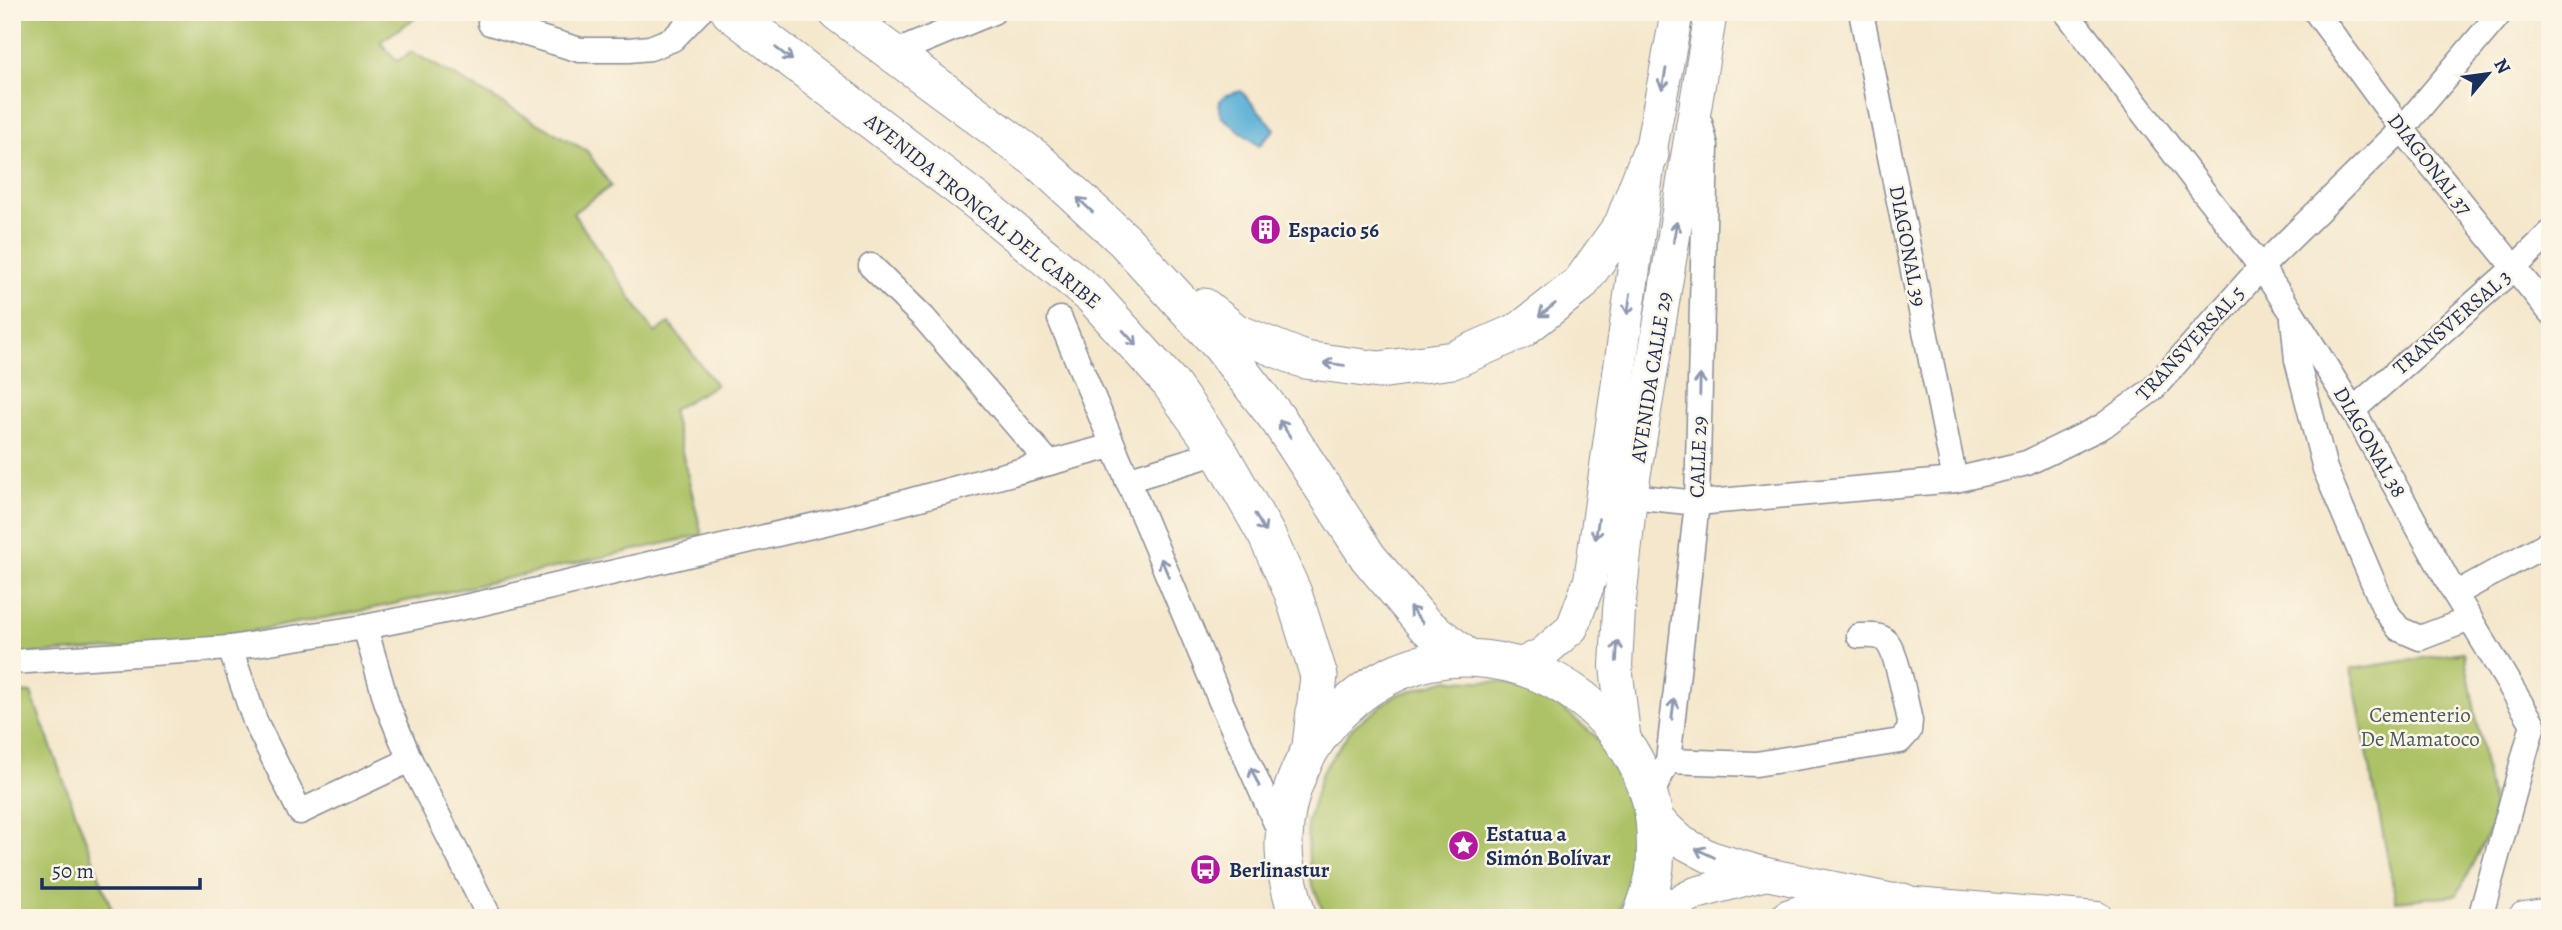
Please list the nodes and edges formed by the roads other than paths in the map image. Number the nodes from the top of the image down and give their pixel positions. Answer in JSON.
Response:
{"nodes":[{"id":1,"x":699,"y":12,"type":"edge"},
{"id":2,"x":730,"y":12,"type":"edge"},
{"id":3,"x":993,"y":12,"type":"edge"},
{"id":4,"x":1677,"y":12,"type":"edge"},
{"id":5,"x":1711,"y":12,"type":"edge"},
{"id":6,"x":1861,"y":12,"type":"edge"},
{"id":7,"x":2066,"y":12,"type":"edge"},
{"id":8,"x":2315,"y":12,"type":"edge"},
{"id":9,"x":856,"y":16,"type":"edge"},
{"id":10,"x":2492,"y":16,"type":"edge"},
{"id":11,"x":490,"y":23,"type":"dead end"},
{"id":12,"x":894,"y":53,"type":"junction"},
{"id":13,"x":1695,"y":113,"type":"junction"},
{"id":14,"x":2402,"y":129,"type":"junction"},
{"id":15,"x":1650,"y":154,"type":"junction"},
{"id":16,"x":2550,"y":233,"type":"edge"},
{"id":17,"x":1125,"y":241,"type":"junction"},
{"id":18,"x":871,"y":266,"type":"dead end"},
{"id":19,"x":2261,"y":267,"type":"junction"},
{"id":20,"x":2513,"y":269,"type":"junction"},
{"id":21,"x":2550,"y":312,"type":"edge"},
{"id":22,"x":2293,"y":314,"type":"junction"},
{"id":23,"x":1060,"y":319,"type":"dead end"},
{"id":24,"x":2353,"y":410,"type":"junction"},
{"id":25,"x":1112,"y":446,"type":"junction"},
{"id":26,"x":1219,"y":452,"type":"junction"},
{"id":27,"x":1049,"y":463,"type":"junction"},
{"id":28,"x":1127,"y":480,"type":"junction"},
{"id":29,"x":1955,"y":480,"type":"junction"},
{"id":30,"x":1631,"y":496,"type":"junction"},
{"id":31,"x":1697,"y":503,"type":"junction"},
{"id":32,"x":2550,"y":542,"type":"edge"},
{"id":33,"x":2455,"y":594,"type":"junction"},
{"id":34,"x":2470,"y":618,"type":"junction"},
{"id":35,"x":365,"y":627,"type":"junction"},
{"id":36,"x":1859,"y":636,"type":"dead end"},
{"id":37,"x":230,"y":648,"type":"junction"},
{"id":38,"x":1468,"y":658,"type":"junction"},
{"id":39,"x":12,"y":662,"type":"edge"},
{"id":40,"x":1519,"y":665,"type":"junction"},
{"id":41,"x":2541,"y":719,"type":"edge"},
{"id":42,"x":1625,"y":743,"type":"junction"},
{"id":43,"x":1311,"y":746,"type":"junction"},
{"id":44,"x":410,"y":760,"type":"junction"},
{"id":45,"x":1668,"y":761,"type":"junction"},
{"id":46,"x":1652,"y":807,"type":"junction"},
{"id":47,"x":1284,"y":839,"type":"junction"},
{"id":48,"x":1766,"y":874,"type":"junction"},
{"id":49,"x":1903,"y":902,"type":"junction"},
{"id":50,"x":2550,"y":914,"type":"edge"},
{"id":51,"x":490,"y":918,"type":"edge"},
{"id":52,"x":1298,"y":918,"type":"edge"},
{"id":53,"x":1644,"y":918,"type":"edge"},
{"id":54,"x":1789,"y":918,"type":"edge"},
{"id":55,"x":2097,"y":918,"type":"edge"},
{"id":56,"x":2480,"y":918,"type":"edge"},
{"id":57,"x":2524,"y":918,"type":"edge"}],
"edges":[{"from":1,"to":11,"type":"street"},
{"from":2,"to":26,"type":"highway","name":"AVENIDA TRONCAL DEL CARIBE","one_way":true},
{"from":3,"to":12,"type":"street"},
{"from":4,"to":15,"type":"main road","name":"AVENIDA CALLE 29","one_way":true},
{"from":5,"to":13,"type":"main road","name":"AVENIDA CALLE 29"},
{"from":6,"to":29,"type":"street","name":"DIAGONAL 39"},
{"from":7,"to":19,"type":"street","name":"DIAGONAL 38"},
{"from":8,"to":14,"type":"street","name":"DIAGONAL 37"},
{"from":9,"to":12,"type":"highway"},
{"from":10,"to":14,"type":"street","name":"TRANSVERSAL 5"},
{"from":17,"to":12,"type":"highway","one_way":true},
{"from":30,"to":13,"type":"main road","name":"AVENIDA CALLE 29","one_way":true},
{"from":31,"to":13,"type":"street","name":"CALLE 29","one_way":true},
{"from":14,"to":19,"type":"street","name":"TRANSVERSAL 5"},
{"from":14,"to":20,"type":"street","name":"DIAGONAL 37"},
{"from":15,"to":17,"type":"highway","one_way":true},
{"from":15,"to":40,"type":"main road","name":"AVENIDA CALLE 29","one_way":true},
{"from":16,"to":20,"type":"street","name":"TRANSVERSAL 3"},
{"from":38,"to":17,"type":"highway","one_way":true},
{"from":18,"to":27,"type":"street"},
{"from":19,"to":22,"type":"street","name":"DIAGONAL 38"},
{"from":19,"to":29,"type":"street","name":"TRANSVERSAL 5"},
{"from":20,"to":21,"type":"street","name":"DIAGONAL 37"},
{"from":20,"to":24,"type":"street","name":"TRANSVERSAL 3"},
{"from":22,"to":24,"type":"street","name":"DIAGONAL 38"},
{"from":22,"to":34,"type":"street"},
{"from":23,"to":25,"type":"street"},
{"from":24,"to":33,"type":"street","name":"DIAGONAL 38"},
{"from":25,"to":27,"type":"street"},
{"from":25,"to":28,"type":"street"},
{"from":26,"to":28,"type":"street"},
{"from":26,"to":43,"type":"highway","name":"AVENIDA TRONCAL DEL CARIBE","one_way":true},
{"from":27,"to":35,"type":"street"},
{"from":47,"to":28,"type":"street","one_way":true},
{"from":29,"to":31,"type":"street","name":"TRANSVERSAL 5"},
{"from":30,"to":31,"type":"street","name":"TRANSVERSAL 5"},
{"from":42,"to":30,"type":"main road","name":"AVENIDA CALLE 29","one_way":true},
{"from":45,"to":31,"type":"street","name":"CALLE 29","one_way":true},
{"from":32,"to":33,"type":"street"},
{"from":33,"to":34,"type":"street","name":"DIAGONAL 38"},
{"from":34,"to":41,"type":"street","name":"DIAGONAL 38"},
{"from":35,"to":37,"type":"street"},
{"from":35,"to":44,"type":"street"},
{"from":36,"to":45,"type":"street"},
{"from":37,"to":39,"type":"street"},
{"from":37,"to":44,"type":"street"},
{"from":38,"to":40,"type":"highway"},
{"from":38,"to":43,"type":"highway"},
{"from":40,"to":42,"type":"highway"},
{"from":41,"to":56,"type":"street","name":"DIAGONAL 38"},
{"from":42,"to":46,"type":"highway"},
{"from":43,"to":47,"type":"highway"},
{"from":44,"to":51,"type":"street"},
{"from":45,"to":46,"type":"street","name":"CALLE 29"},
{"from":48,"to":46,"type":"main road","one_way":true},
{"from":46,"to":53,"type":"highway"},
{"from":47,"to":52,"type":"highway"},
{"from":48,"to":49,"type":"main road"},
{"from":48,"to":53,"type":"main road"},
{"from":49,"to":54,"type":"highway"},
{"from":49,"to":55,"type":"main road"},
{"from":50,"to":57,"type":"main road"}]}
